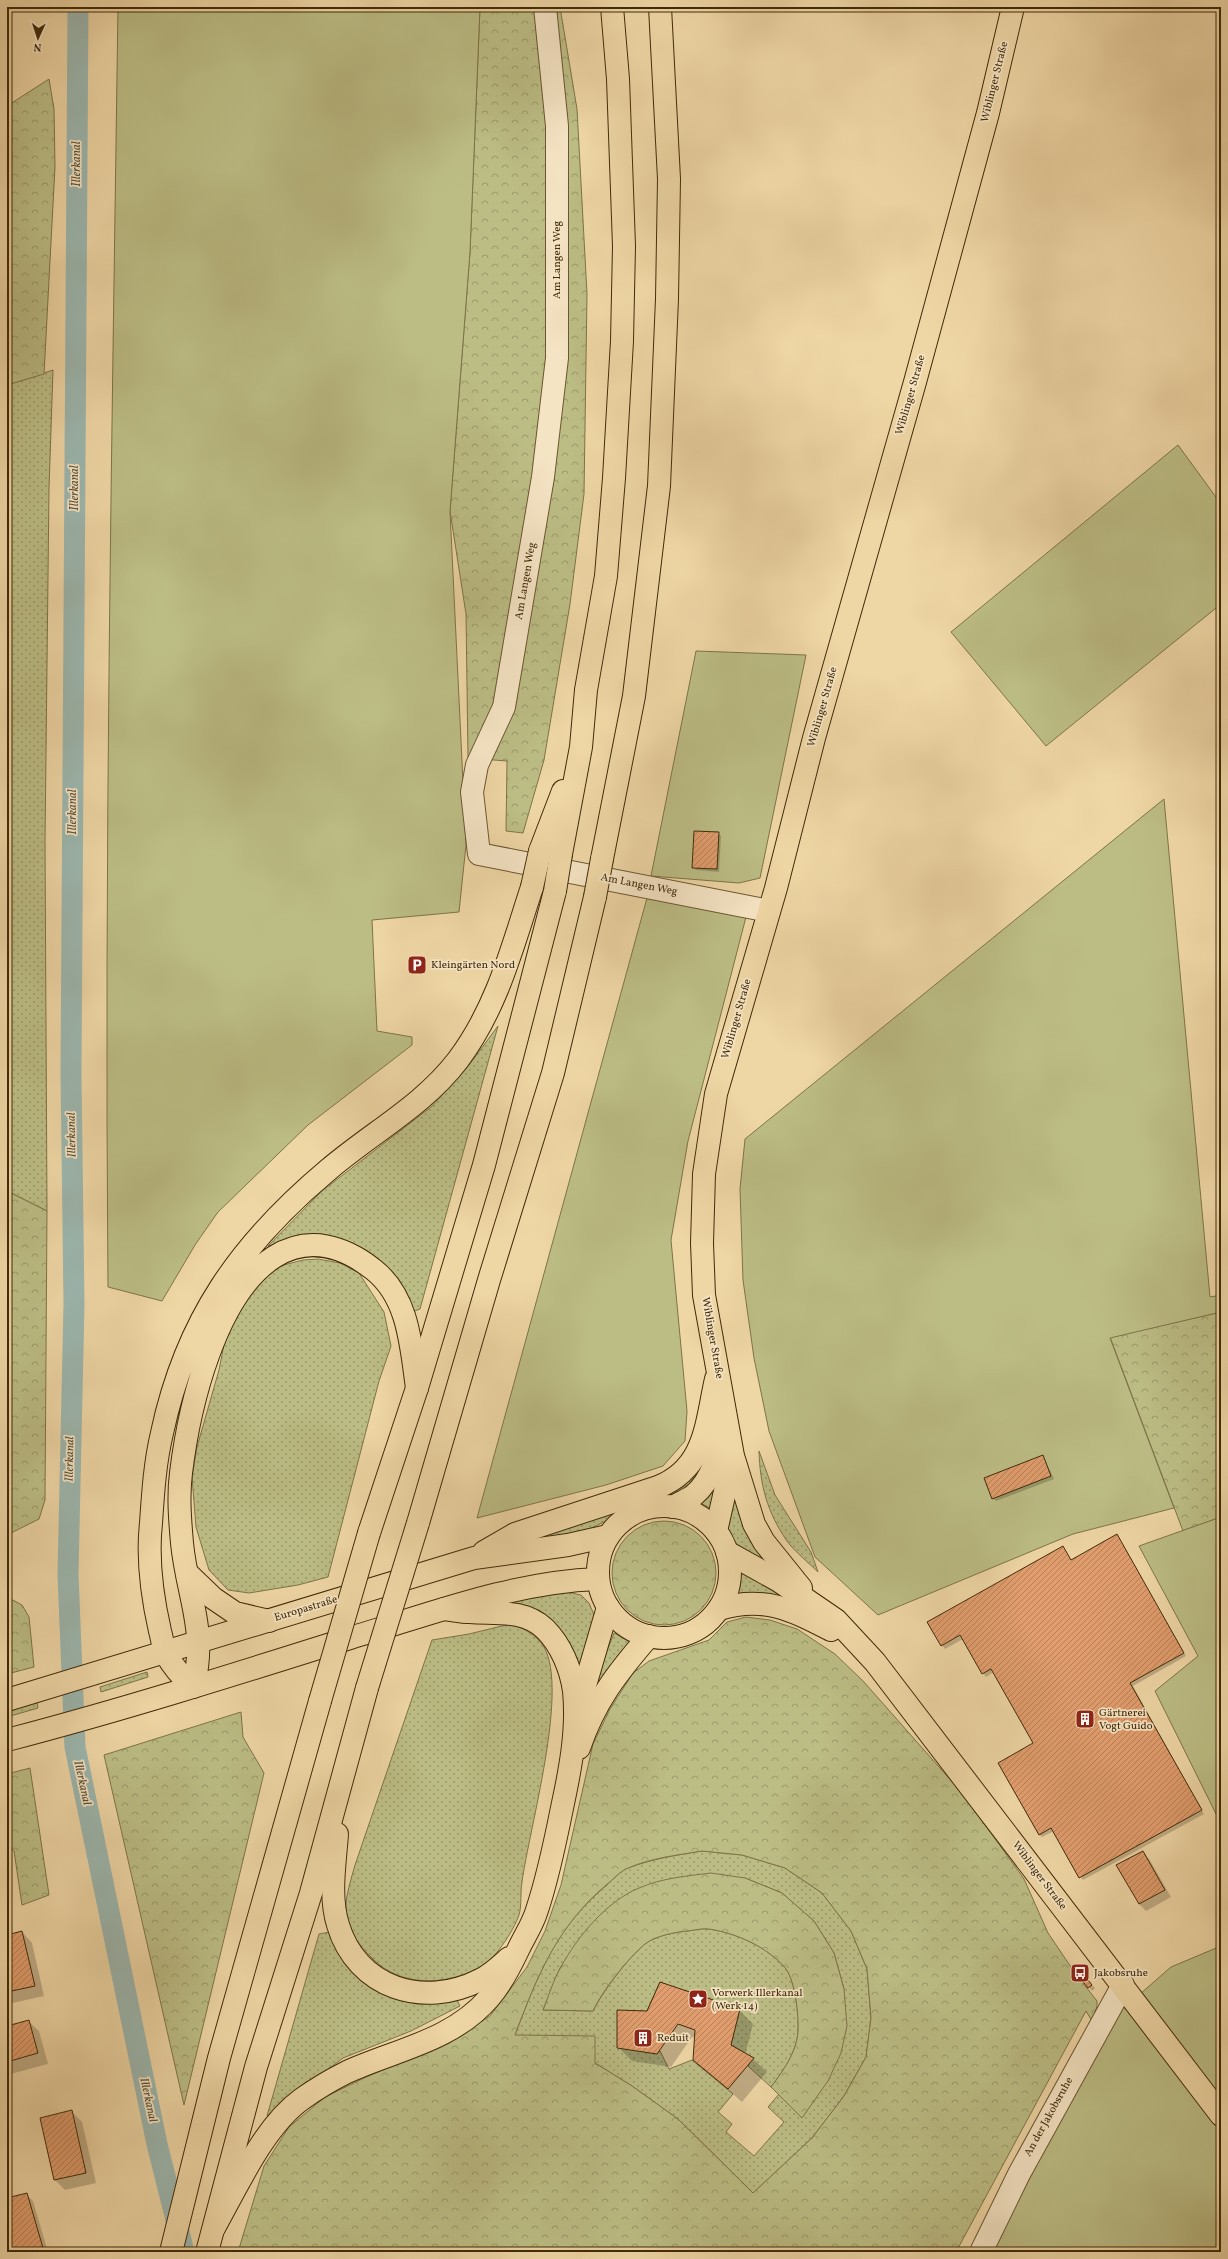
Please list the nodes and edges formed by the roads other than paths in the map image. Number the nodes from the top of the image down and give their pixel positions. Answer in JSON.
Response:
{"nodes":[{"id":1,"x":545,"y":7,"type":"edge"},
{"id":2,"x":660,"y":7,"type":"edge"},
{"id":3,"x":1013,"y":7,"type":"edge"},
{"id":4,"x":612,"y":10,"type":"edge"},
{"id":5,"x":581,"y":747,"type":"junction"},
{"id":6,"x":769,"y":911,"type":"junction"},
{"id":7,"x":718,"y":1372,"type":"junction"},
{"id":8,"x":417,"y":1388,"type":"junction"},
{"id":9,"x":727,"y":1414,"type":"junction"},
{"id":10,"x":733,"y":1456,"type":"junction"},
{"id":11,"x":673,"y":1507,"type":"junction"},
{"id":12,"x":716,"y":1531,"type":"junction"},
{"id":13,"x":608,"y":1536,"type":"junction"},
{"id":14,"x":727,"y":1552,"type":"junction"},
{"id":15,"x":474,"y":1558,"type":"junction"},
{"id":16,"x":188,"y":1576,"type":"junction"},
{"id":17,"x":598,"y":1579,"type":"junction"},
{"id":18,"x":816,"y":1605,"type":"junction"},
{"id":19,"x":608,"y":1607,"type":"junction"},
{"id":20,"x":444,"y":1609,"type":"junction"},
{"id":21,"x":719,"y":1609,"type":"junction"},
{"id":22,"x":269,"y":1621,"type":"junction"},
{"id":23,"x":648,"y":1636,"type":"junction"},
{"id":24,"x":854,"y":1640,"type":"junction"},
{"id":25,"x":199,"y":1642,"type":"junction"},
{"id":26,"x":165,"y":1652,"type":"junction"},
{"id":27,"x":193,"y":1687,"type":"junction"},
{"id":28,"x":10,"y":1699,"type":"edge"},
{"id":29,"x":575,"y":1721,"type":"junction"},
{"id":30,"x":16,"y":1738,"type":"edge"},
{"id":31,"x":568,"y":1780,"type":"junction"},
{"id":32,"x":339,"y":1793,"type":"junction"},
{"id":33,"x":519,"y":1948,"type":"junction"},
{"id":34,"x":1123,"y":1986,"type":"junction"},
{"id":35,"x":1221,"y":2115,"type":"edge"},
{"id":36,"x":214,"y":2228,"type":"junction"},
{"id":37,"x":171,"y":2252,"type":"edge"},
{"id":38,"x":207,"y":2252,"type":"edge"},
{"id":39,"x":981,"y":2252,"type":"edge"}],
"edges":[{"from":1,"to":6,"type":"street","name":"Am Langen Weg"},
{"from":2,"to":32,"type":"main road","bridge":true},
{"from":3,"to":6,"type":"main road","name":"Wiblinger Straße"},
{"from":4,"to":5,"type":"main road"},
{"from":5,"to":8,"type":"main road","bridge":true},
{"from":5,"to":26,"type":"main road","bridge":true},
{"from":6,"to":7,"type":"main road","name":"Wiblinger Straße"},
{"from":7,"to":9,"type":"main road","name":"Wiblinger Straße"},
{"from":7,"to":15,"type":"main road"},
{"from":8,"to":16,"type":"main road"},
{"from":8,"to":37,"type":"main road","bridge":true},
{"from":9,"to":10,"type":"main road","name":"Wiblinger Straße"},
{"from":9,"to":11,"type":"main road","name":"Wiblinger Straße"},
{"from":10,"to":12,"type":"main road","name":"Wiblinger Straße"},
{"from":10,"to":18,"type":"main road"},
{"from":11,"to":12,"type":"main road"},
{"from":11,"to":13,"type":"main road"},
{"from":12,"to":14,"type":"main road"},
{"from":13,"to":15,"type":"main road","name":"Europastraße"},
{"from":13,"to":17,"type":"main road"},
{"from":14,"to":18,"type":"main road","name":"Wiblinger Straße"},
{"from":14,"to":21,"type":"main road"},
{"from":15,"to":22,"type":"main road","name":"Europastraße"},
{"from":16,"to":22,"type":"main road"},
{"from":16,"to":25,"type":"main road"},
{"from":17,"to":19,"type":"main road"},
{"from":17,"to":20,"type":"main road"},
{"from":18,"to":24,"type":"main road","name":"Wiblinger Straße"},
{"from":19,"to":23,"type":"main road"},
{"from":19,"to":29,"type":"main road"},
{"from":20,"to":27,"type":"main road"},
{"from":20,"to":29,"type":"main road"},
{"from":21,"to":23,"type":"main road"},
{"from":21,"to":24,"type":"main road","name":"Wiblinger Straße"},
{"from":22,"to":25,"type":"main road","name":"Europastraße"},
{"from":23,"to":31,"type":"main road"},
{"from":24,"to":34,"type":"main road","name":"Wiblinger Straße"},
{"from":25,"to":26,"type":"main road","name":"Europastraße"},
{"from":25,"to":27,"type":"main road"},
{"from":26,"to":27,"type":"main road"},
{"from":26,"to":28,"type":"main road","name":"Europastraße"},
{"from":27,"to":30,"type":"main road"},
{"from":29,"to":31,"type":"main road"},
{"from":31,"to":33,"type":"main road"},
{"from":32,"to":33,"type":"main road"},
{"from":32,"to":36,"type":"main road"},
{"from":33,"to":36,"type":"main road"},
{"from":34,"to":35,"type":"main road","name":"Wiblinger Straße"},
{"from":34,"to":39,"type":"street","name":"An der Jakobsruhe"},
{"from":36,"to":38,"type":"main road"}]}
